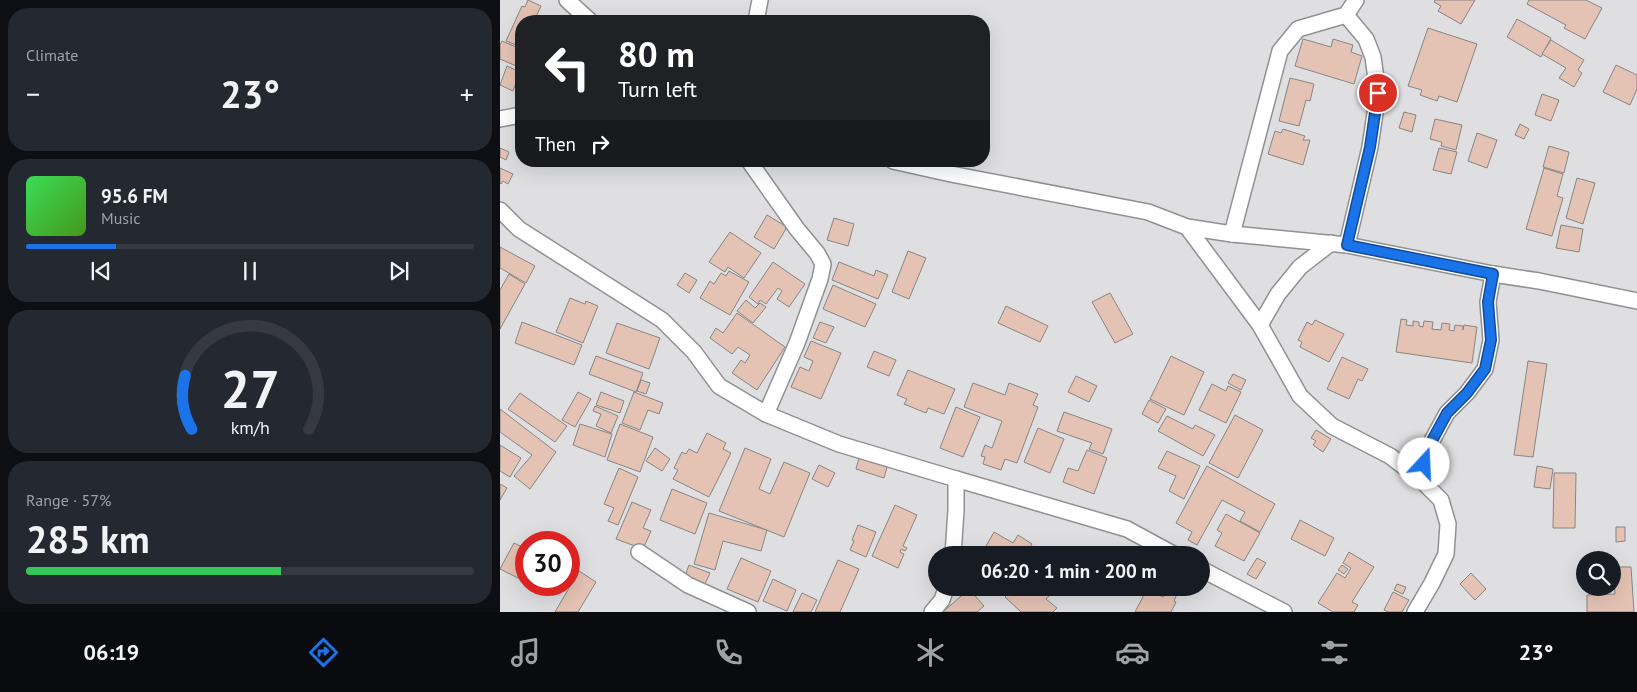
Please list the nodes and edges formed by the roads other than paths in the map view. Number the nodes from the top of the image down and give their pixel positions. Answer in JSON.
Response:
{"nodes":[{"id":1,"x":568,"y":0,"type":"edge"},
{"id":2,"x":760,"y":0,"type":"edge"},
{"id":3,"x":1356,"y":0,"type":"edge"},
{"id":4,"x":584,"y":15,"type":"edge"},
{"id":5,"x":757,"y":15,"type":"edge"},
{"id":6,"x":1346,"y":15,"type":"junction"},
{"id":7,"x":515,"y":116,"type":"edge"},
{"id":8,"x":500,"y":119,"type":"edge"},
{"id":9,"x":752,"y":167,"type":"edge"},
{"id":10,"x":920,"y":167,"type":"edge"},
{"id":11,"x":500,"y":210,"type":"edge"},
{"id":12,"x":1187,"y":227,"type":"junction"},
{"id":13,"x":1232,"y":234,"type":"junction"},
{"id":14,"x":1331,"y":243,"type":"junction"},
{"id":15,"x":1347,"y":245,"type":"junction"},
{"id":16,"x":1493,"y":274,"type":"junction"},
{"id":17,"x":1637,"y":301,"type":"edge"},
{"id":18,"x":1260,"y":325,"type":"junction"},
{"id":19,"x":766,"y":414,"type":"junction"},
{"id":20,"x":956,"y":479,"type":"junction"},
{"id":21,"x":1420,"y":479,"type":"junction"},
{"id":22,"x":954,"y":546,"type":"edge"},
{"id":23,"x":1159,"y":546,"type":"edge"},
{"id":24,"x":638,"y":552,"type":"dead end"},
{"id":25,"x":1210,"y":574,"type":"edge"},
{"id":26,"x":943,"y":596,"type":"edge"},
{"id":27,"x":748,"y":612,"type":"edge"},
{"id":28,"x":932,"y":612,"type":"edge"},
{"id":29,"x":1284,"y":612,"type":"edge"},
{"id":30,"x":1415,"y":612,"type":"edge"}],
"edges":[{"from":1,"to":4,"type":"street"},
{"from":2,"to":5,"type":"street"},
{"from":3,"to":6,"type":"street"},
{"from":6,"to":13,"type":"street"},
{"from":6,"to":15,"type":"street"},
{"from":7,"to":8,"type":"street"},
{"from":9,"to":19,"type":"street"},
{"from":10,"to":12,"type":"street"},
{"from":11,"to":19,"type":"street"},
{"from":12,"to":13,"type":"street"},
{"from":12,"to":18,"type":"street"},
{"from":13,"to":14,"type":"street"},
{"from":14,"to":15,"type":"street"},
{"from":14,"to":18,"type":"street"},
{"from":15,"to":16,"type":"street"},
{"from":16,"to":17,"type":"street"},
{"from":16,"to":21,"type":"street"},
{"from":18,"to":21,"type":"street"},
{"from":19,"to":20,"type":"street"},
{"from":20,"to":22,"type":"street"},
{"from":20,"to":23,"type":"street"},
{"from":21,"to":30,"type":"street"},
{"from":24,"to":27,"type":"street"},
{"from":25,"to":29,"type":"street"},
{"from":26,"to":28,"type":"street"}]}
